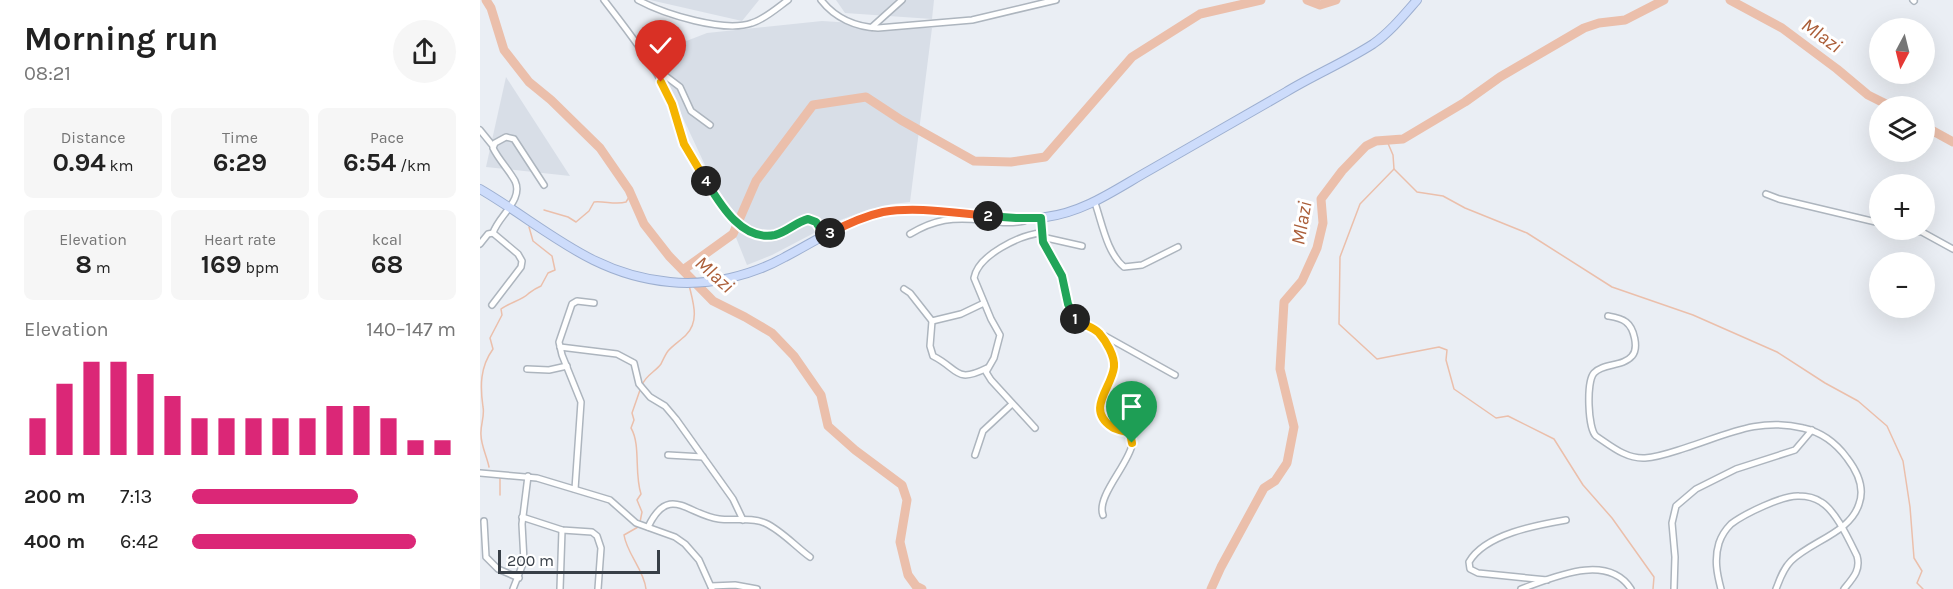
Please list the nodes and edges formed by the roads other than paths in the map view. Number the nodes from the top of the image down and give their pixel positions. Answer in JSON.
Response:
{"nodes":[{"id":1,"x":604,"y":0,"type":"edge"},
{"id":2,"x":638,"y":0,"type":"edge"},
{"id":3,"x":788,"y":0,"type":"edge"},
{"id":4,"x":821,"y":0,"type":"edge"},
{"id":5,"x":902,"y":0,"type":"edge"},
{"id":6,"x":1056,"y":0,"type":"edge"},
{"id":7,"x":1417,"y":0,"type":"edge"},
{"id":8,"x":872,"y":27,"type":"junction"},
{"id":9,"x":653,"y":68,"type":"junction"},
{"id":10,"x":710,"y":124,"type":"dead end"},
{"id":11,"x":480,"y":130,"type":"edge"},
{"id":12,"x":493,"y":146,"type":"junction"},
{"id":13,"x":544,"y":184,"type":"dead end"},
{"id":14,"x":480,"y":189,"type":"edge"},
{"id":15,"x":1766,"y":194,"type":"dead end"},
{"id":16,"x":1095,"y":203,"type":"junction"},
{"id":17,"x":509,"y":206,"type":"junction"},
{"id":18,"x":1037,"y":218,"type":"junction"},
{"id":19,"x":1869,"y":220,"type":"edge"},
{"id":20,"x":493,"y":233,"type":"junction"},
{"id":21,"x":1041,"y":233,"type":"junction"},
{"id":22,"x":910,"y":234,"type":"dead end"},
{"id":23,"x":825,"y":236,"type":"junction"},
{"id":24,"x":1935,"y":239,"type":"edge"},
{"id":25,"x":480,"y":244,"type":"edge"},
{"id":26,"x":1082,"y":246,"type":"dead end"},
{"id":27,"x":1178,"y":247,"type":"dead end"},
{"id":28,"x":1953,"y":249,"type":"edge"},
{"id":29,"x":904,"y":289,"type":"dead end"},
{"id":30,"x":594,"y":303,"type":"dead end"},
{"id":31,"x":984,"y":303,"type":"junction"},
{"id":32,"x":492,"y":305,"type":"dead end"},
{"id":33,"x":1608,"y":316,"type":"dead end"},
{"id":34,"x":932,"y":321,"type":"junction"},
{"id":35,"x":1102,"y":337,"type":"junction"},
{"id":36,"x":560,"y":347,"type":"junction"},
{"id":37,"x":567,"y":366,"type":"junction"},
{"id":38,"x":987,"y":368,"type":"junction"},
{"id":39,"x":527,"y":369,"type":"dead end"},
{"id":40,"x":1175,"y":375,"type":"dead end"},
{"id":41,"x":1012,"y":404,"type":"junction"},
{"id":42,"x":1035,"y":428,"type":"dead end"},
{"id":43,"x":1812,"y":430,"type":"junction"},
{"id":44,"x":975,"y":455,"type":"dead end"},
{"id":45,"x":668,"y":456,"type":"dead end"},
{"id":46,"x":703,"y":457,"type":"junction"},
{"id":47,"x":480,"y":473,"type":"edge"},
{"id":48,"x":528,"y":476,"type":"junction"},
{"id":49,"x":575,"y":489,"type":"junction"},
{"id":50,"x":1103,"y":515,"type":"dead end"},
{"id":51,"x":522,"y":518,"type":"junction"},
{"id":52,"x":743,"y":520,"type":"junction"},
{"id":53,"x":1566,"y":520,"type":"dead end"},
{"id":54,"x":484,"y":521,"type":"dead end"},
{"id":55,"x":646,"y":527,"type":"junction"},
{"id":56,"x":1841,"y":527,"type":"junction"},
{"id":57,"x":562,"y":530,"type":"junction"},
{"id":58,"x":810,"y":557,"type":"dead end"},
{"id":59,"x":519,"y":578,"type":"junction"},
{"id":60,"x":1547,"y":580,"type":"junction"},
{"id":61,"x":711,"y":587,"type":"edge"},
{"id":62,"x":513,"y":589,"type":"edge"},
{"id":63,"x":560,"y":589,"type":"edge"},
{"id":64,"x":598,"y":589,"type":"edge"},
{"id":65,"x":757,"y":589,"type":"edge"},
{"id":66,"x":1521,"y":589,"type":"edge"},
{"id":67,"x":1632,"y":589,"type":"edge"},
{"id":68,"x":1674,"y":589,"type":"edge"},
{"id":69,"x":1721,"y":589,"type":"edge"},
{"id":70,"x":1776,"y":589,"type":"edge"},
{"id":71,"x":1844,"y":589,"type":"edge"}],
"edges":[{"from":1,"to":9,"type":"street"},
{"from":2,"to":3,"type":"street"},
{"from":4,"to":8,"type":"street"},
{"from":5,"to":8,"type":"street"},
{"from":6,"to":8,"type":"street"},
{"from":7,"to":16,"type":"street"},
{"from":9,"to":10,"type":"street"},
{"from":9,"to":23,"type":"street"},
{"from":11,"to":12,"type":"street"},
{"from":12,"to":13,"type":"street"},
{"from":12,"to":17,"type":"street"},
{"from":14,"to":17,"type":"street"},
{"from":15,"to":19,"type":"street"},
{"from":16,"to":18,"type":"street"},
{"from":16,"to":27,"type":"street"},
{"from":17,"to":20,"type":"street"},
{"from":17,"to":23,"type":"street"},
{"from":18,"to":21,"type":"street"},
{"from":18,"to":22,"type":"street"},
{"from":18,"to":23,"type":"street"},
{"from":20,"to":25,"type":"street"},
{"from":20,"to":32,"type":"street"},
{"from":21,"to":26,"type":"street"},
{"from":21,"to":31,"type":"street"},
{"from":21,"to":35,"type":"street"},
{"from":24,"to":28,"type":"street"},
{"from":29,"to":34,"type":"street"},
{"from":30,"to":36,"type":"street"},
{"from":31,"to":34,"type":"street"},
{"from":31,"to":38,"type":"street"},
{"from":33,"to":43,"type":"street"},
{"from":34,"to":38,"type":"street"},
{"from":35,"to":40,"type":"street"},
{"from":35,"to":50,"type":"street"},
{"from":36,"to":37,"type":"street"},
{"from":36,"to":46,"type":"street"},
{"from":37,"to":39,"type":"street"},
{"from":37,"to":49,"type":"street"},
{"from":38,"to":41,"type":"street"},
{"from":41,"to":42,"type":"street"},
{"from":41,"to":44,"type":"street"},
{"from":43,"to":56,"type":"street"},
{"from":43,"to":68,"type":"street"},
{"from":45,"to":46,"type":"street"},
{"from":46,"to":52,"type":"street"},
{"from":47,"to":48,"type":"street"},
{"from":48,"to":49,"type":"street"},
{"from":48,"to":51,"type":"street"},
{"from":49,"to":55,"type":"street"},
{"from":51,"to":57,"type":"street"},
{"from":51,"to":59,"type":"street"},
{"from":52,"to":55,"type":"street"},
{"from":52,"to":58,"type":"street"},
{"from":53,"to":60,"type":"street"},
{"from":54,"to":59,"type":"street"},
{"from":55,"to":61,"type":"street"},
{"from":56,"to":69,"type":"street"},
{"from":56,"to":70,"type":"street"},
{"from":56,"to":71,"type":"street"},
{"from":57,"to":63,"type":"street"},
{"from":57,"to":64,"type":"street"},
{"from":59,"to":62,"type":"street"},
{"from":60,"to":66,"type":"street"},
{"from":60,"to":67,"type":"street"},
{"from":61,"to":65,"type":"street"}]}
